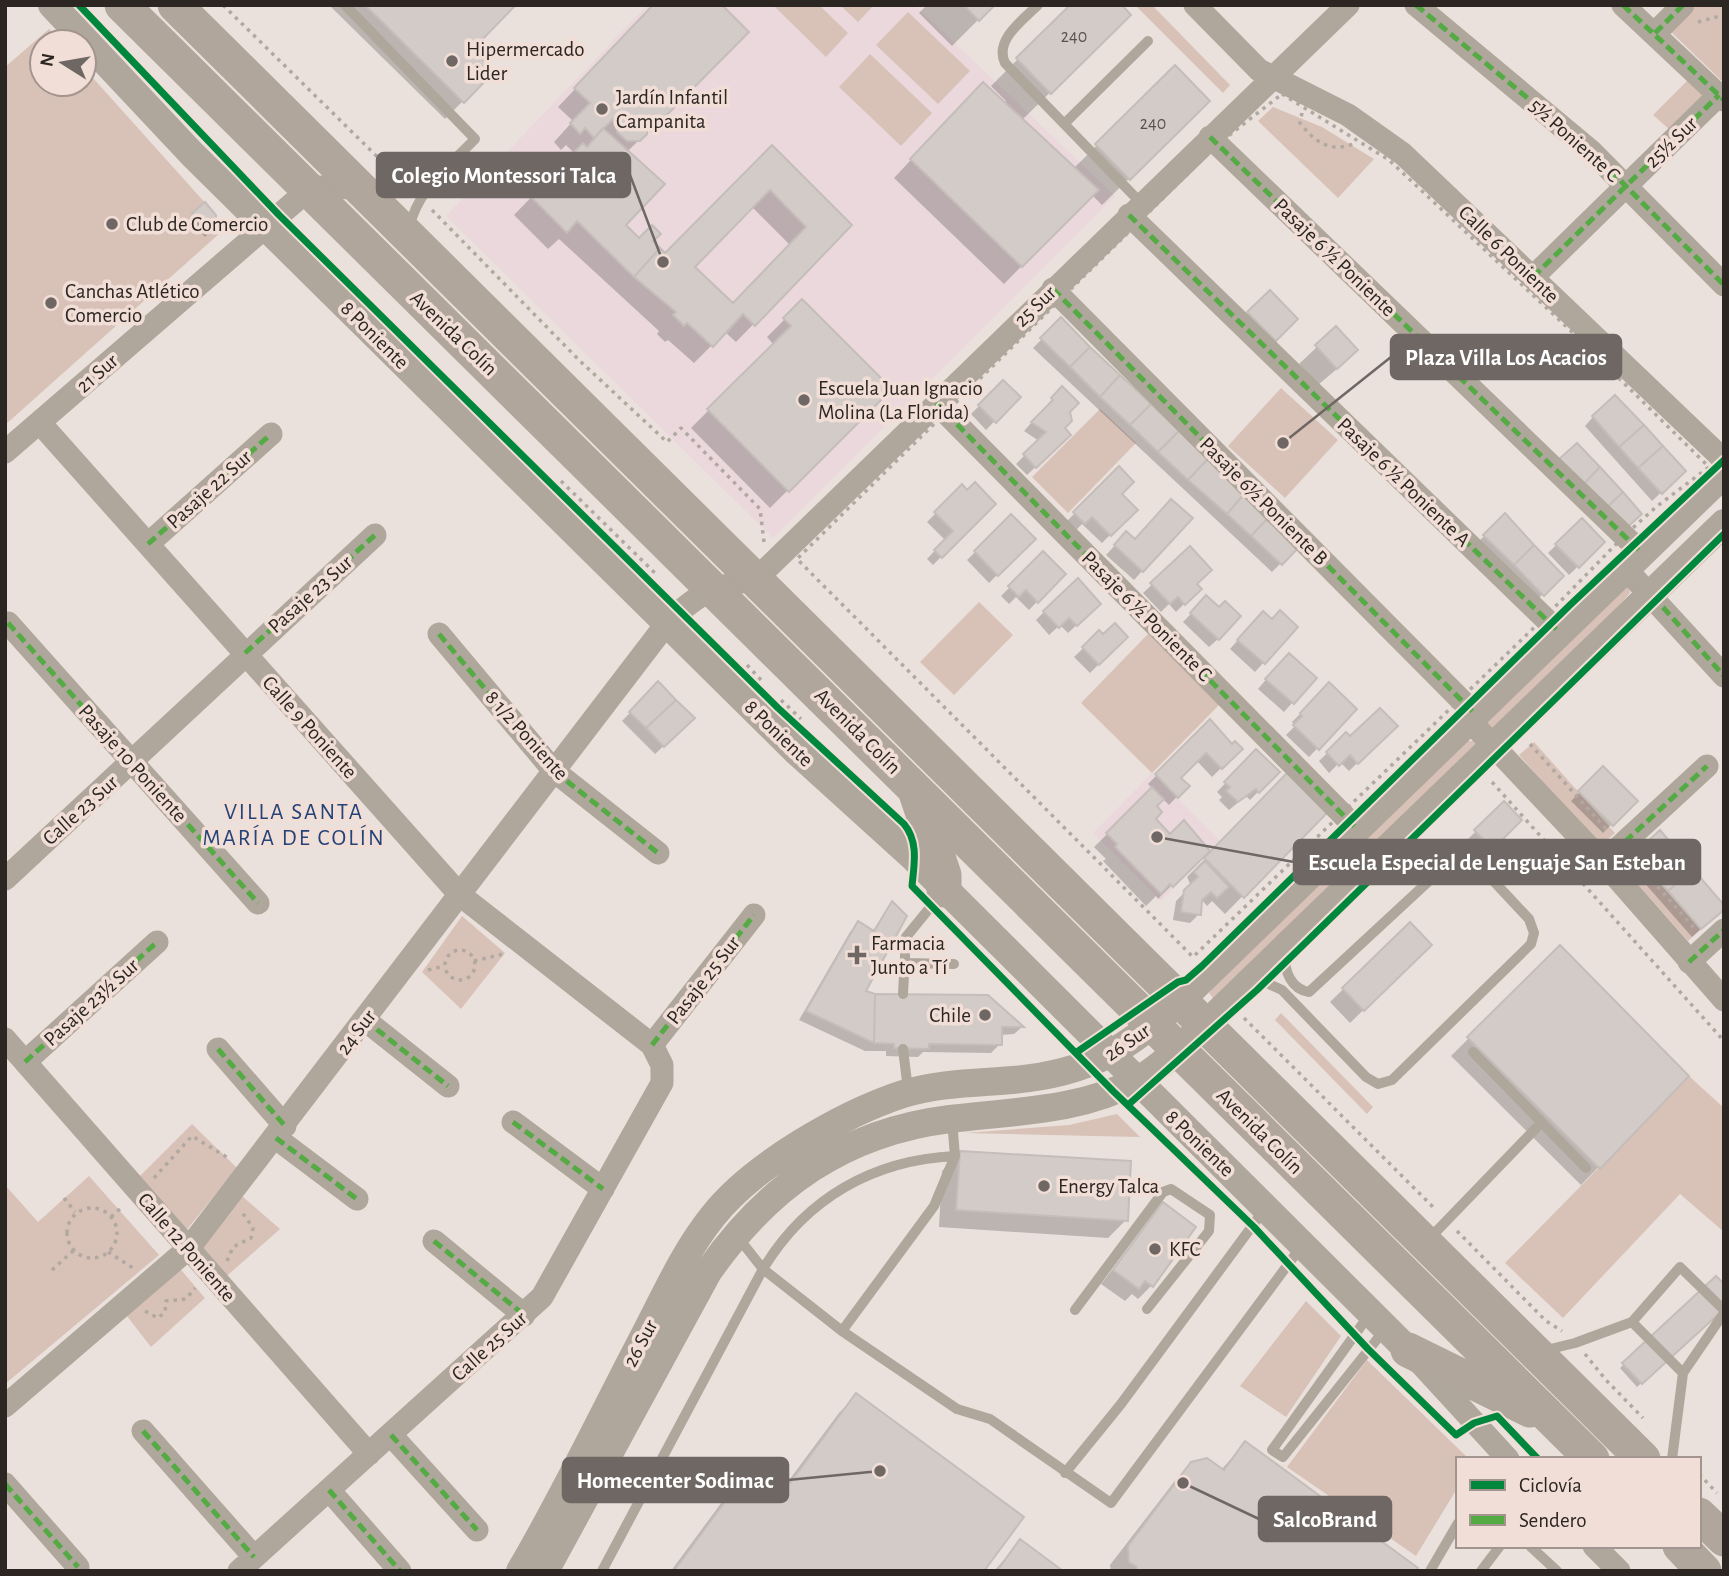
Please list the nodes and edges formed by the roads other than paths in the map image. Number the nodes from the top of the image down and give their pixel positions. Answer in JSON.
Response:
{"nodes":[{"id":1,"x":52,"y":5,"type":"edge"},
{"id":2,"x":122,"y":5,"type":"edge"},
{"id":3,"x":175,"y":5,"type":"edge"},
{"id":4,"x":345,"y":5,"type":"edge"},
{"id":5,"x":1038,"y":5,"type":"edge"},
{"id":6,"x":1195,"y":5,"type":"edge"},
{"id":7,"x":1348,"y":5,"type":"edge"},
{"id":8,"x":1416,"y":5,"type":"edge"},
{"id":9,"x":1623,"y":5,"type":"edge"},
{"id":10,"x":1683,"y":5,"type":"edge"},
{"id":11,"x":1655,"y":33,"type":"junction"},
{"id":12,"x":1148,"y":41,"type":"dead end"},
{"id":13,"x":1272,"y":78,"type":"junction"},
{"id":14,"x":1721,"y":97,"type":"edge"},
{"id":15,"x":1064,"y":124,"type":"junction"},
{"id":16,"x":1210,"y":137,"type":"junction"},
{"id":17,"x":1626,"y":185,"type":"junction"},
{"id":18,"x":361,"y":188,"type":"junction"},
{"id":19,"x":310,"y":191,"type":"junction"},
{"id":20,"x":1135,"y":209,"type":"junction"},
{"id":21,"x":266,"y":227,"type":"junction"},
{"id":22,"x":408,"y":235,"type":"junction"},
{"id":23,"x":1532,"y":277,"type":"junction"},
{"id":24,"x":1724,"y":285,"type":"edge"},
{"id":25,"x":1053,"y":289,"type":"junction"},
{"id":26,"x":936,"y":403,"type":"junction"},
{"id":27,"x":40,"y":423,"type":"junction"},
{"id":28,"x":271,"y":435,"type":"dead end"},
{"id":29,"x":5,"y":452,"type":"edge"},
{"id":30,"x":1723,"y":460,"type":"edge"},
{"id":31,"x":1724,"y":474,"type":"edge"},
{"id":32,"x":1724,"y":523,"type":"edge"},
{"id":33,"x":375,"y":535,"type":"dead end"},
{"id":34,"x":148,"y":544,"type":"junction"},
{"id":35,"x":1633,"y":560,"type":"junction"},
{"id":36,"x":756,"y":579,"type":"junction"},
{"id":37,"x":714,"y":587,"type":"junction"},
{"id":38,"x":1650,"y":594,"type":"junction"},
{"id":39,"x":8,"y":623,"type":"dead end"},
{"id":40,"x":667,"y":623,"type":"junction"},
{"id":41,"x":1555,"y":628,"type":"junction"},
{"id":42,"x":439,"y":634,"type":"dead end"},
{"id":43,"x":245,"y":653,"type":"junction"},
{"id":44,"x":1724,"y":676,"type":"edge"},
{"id":45,"x":1471,"y":713,"type":"junction"},
{"id":46,"x":1495,"y":746,"type":"junction"},
{"id":47,"x":133,"y":763,"type":"junction"},
{"id":48,"x":1707,"y":766,"type":"dead end"},
{"id":49,"x":554,"y":771,"type":"junction"},
{"id":50,"x":911,"y":784,"type":"junction"},
{"id":51,"x":1357,"y":829,"type":"junction"},
{"id":52,"x":657,"y":853,"type":"dead end"},
{"id":53,"x":1603,"y":862,"type":"junction"},
{"id":54,"x":5,"y":879,"type":"edge"},
{"id":55,"x":944,"y":890,"type":"junction"},
{"id":56,"x":460,"y":895,"type":"junction"},
{"id":57,"x":258,"y":903,"type":"dead end"},
{"id":58,"x":754,"y":915,"type":"dead end"},
{"id":59,"x":1716,"y":937,"type":"edge"},
{"id":60,"x":157,"y":942,"type":"dead end"},
{"id":61,"x":1285,"y":947,"type":"junction"},
{"id":62,"x":1689,"y":961,"type":"junction"},
{"id":63,"x":905,"y":963,"type":"junction"},
{"id":64,"x":954,"y":964,"type":"dead end"},
{"id":65,"x":1253,"y":978,"type":"junction"},
{"id":66,"x":903,"y":994,"type":"dead end"},
{"id":67,"x":1181,"y":1000,"type":"junction"},
{"id":68,"x":1724,"y":1000,"type":"edge"},
{"id":69,"x":365,"y":1020,"type":"junction"},
{"id":70,"x":1154,"y":1024,"type":"junction"},
{"id":71,"x":1206,"y":1024,"type":"junction"},
{"id":72,"x":5,"y":1039,"type":"edge"},
{"id":73,"x":218,"y":1049,"type":"dead end"},
{"id":74,"x":903,"y":1049,"type":"dead end"},
{"id":75,"x":1178,"y":1049,"type":"junction"},
{"id":76,"x":1474,"y":1052,"type":"dead end"},
{"id":77,"x":657,"y":1055,"type":"junction"},
{"id":78,"x":1112,"y":1055,"type":"junction"},
{"id":79,"x":25,"y":1062,"type":"junction"},
{"id":80,"x":1137,"y":1081,"type":"junction"},
{"id":81,"x":447,"y":1086,"type":"dead end"},
{"id":82,"x":908,"y":1093,"type":"junction"},
{"id":83,"x":952,"y":1119,"type":"junction"},
{"id":84,"x":513,"y":1122,"type":"dead end"},
{"id":85,"x":1541,"y":1123,"type":"junction"},
{"id":86,"x":280,"y":1132,"type":"junction"},
{"id":87,"x":955,"y":1156,"type":"junction"},
{"id":88,"x":1586,"y":1168,"type":"dead end"},
{"id":89,"x":603,"y":1189,"type":"junction"},
{"id":90,"x":733,"y":1195,"type":"junction"},
{"id":91,"x":357,"y":1199,"type":"dead end"},
{"id":92,"x":1266,"y":1207,"type":"junction"},
{"id":93,"x":735,"y":1233,"type":"junction"},
{"id":94,"x":434,"y":1241,"type":"dead end"},
{"id":95,"x":1426,"y":1242,"type":"junction"},
{"id":96,"x":1302,"y":1245,"type":"junction"},
{"id":97,"x":188,"y":1248,"type":"junction"},
{"id":98,"x":763,"y":1269,"type":"junction"},
{"id":99,"x":1147,"y":1309,"type":"dead end"},
{"id":100,"x":1075,"y":1310,"type":"dead end"},
{"id":101,"x":1724,"y":1312,"type":"edge"},
{"id":102,"x":524,"y":1315,"type":"junction"},
{"id":103,"x":1632,"y":1322,"type":"junction"},
{"id":104,"x":1388,"y":1330,"type":"junction"},
{"id":105,"x":842,"y":1331,"type":"junction"},
{"id":106,"x":1536,"y":1352,"type":"junction"},
{"id":107,"x":1683,"y":1373,"type":"junction"},
{"id":108,"x":5,"y":1406,"type":"edge"},
{"id":109,"x":1552,"y":1420,"type":"junction"},
{"id":110,"x":143,"y":1431,"type":"dead end"},
{"id":111,"x":391,"y":1435,"type":"junction"},
{"id":112,"x":369,"y":1454,"type":"junction"},
{"id":113,"x":1501,"y":1456,"type":"edge"},
{"id":114,"x":1590,"y":1457,"type":"edge"},
{"id":115,"x":1641,"y":1457,"type":"edge"},
{"id":116,"x":1672,"y":1457,"type":"edge"},
{"id":117,"x":1065,"y":1473,"type":"junction"},
{"id":118,"x":5,"y":1484,"type":"edge"},
{"id":119,"x":329,"y":1490,"type":"junction"},
{"id":120,"x":1701,"y":1517,"type":"edge"},
{"id":121,"x":1456,"y":1526,"type":"edge"},
{"id":122,"x":477,"y":1530,"type":"dead end"},
{"id":123,"x":1724,"y":1539,"type":"edge"},
{"id":124,"x":1498,"y":1548,"type":"edge"},
{"id":125,"x":1532,"y":1548,"type":"edge"},
{"id":126,"x":1596,"y":1548,"type":"edge"},
{"id":127,"x":1681,"y":1548,"type":"edge"},
{"id":128,"x":246,"y":1564,"type":"edge"},
{"id":129,"x":78,"y":1567,"type":"dead end"},
{"id":130,"x":1618,"y":1570,"type":"edge"},
{"id":131,"x":400,"y":1571,"type":"edge"},
{"id":132,"x":520,"y":1571,"type":"edge"},
{"id":133,"x":545,"y":1571,"type":"edge"},
{"id":134,"x":602,"y":1571,"type":"edge"},
{"id":135,"x":1430,"y":1571,"type":"edge"},
{"id":136,"x":1481,"y":1571,"type":"edge"},
{"id":137,"x":1557,"y":1571,"type":"edge"},
{"id":138,"x":1704,"y":1571,"type":"edge"}],
"edges":[{"from":1,"to":21,"type":"street","name":"8 Poniente"},
{"from":2,"to":19,"type":"main road","name":"Avenida Colín"},
{"from":3,"to":18,"type":"main road","name":"Avenida Colín"},
{"from":4,"to":22,"type":"lane"},
{"from":5,"to":15,"type":"lane"},
{"from":6,"to":13,"type":"street","name":"Calle 6 Poniente"},
{"from":7,"to":13,"type":"street","name":"25 Sur"},
{"from":8,"to":17,"type":"street","name":"5½ Poniente C"},
{"from":9,"to":11,"type":"street"},
{"from":10,"to":11,"type":"street"},
{"from":11,"to":14,"type":"street"},
{"from":12,"to":15,"type":"lane"},
{"from":13,"to":16,"type":"street","name":"25 Sur"},
{"from":13,"to":23,"type":"street","name":"Calle 6 Poniente"},
{"from":14,"to":17,"type":"street","name":"25½ Sur"},
{"from":15,"to":20,"type":"lane"},
{"from":16,"to":20,"type":"street","name":"25 Sur"},
{"from":16,"to":35,"type":"street","name":"Pasaje 6 ½ Poniente"},
{"from":17,"to":23,"type":"street","name":"25½ Sur"},
{"from":17,"to":24,"type":"street","name":"5½ Poniente C"},
{"from":18,"to":19,"type":"street"},
{"from":18,"to":22,"type":"main road","name":"Avenida Colín"},
{"from":19,"to":21,"type":"street","name":"21 Sur"},
{"from":19,"to":37,"type":"main road","name":"Avenida Colín"},
{"from":20,"to":25,"type":"street","name":"25 Sur"},
{"from":20,"to":41,"type":"street","name":"Pasaje 6 ½ Poniente A"},
{"from":21,"to":27,"type":"street","name":"21 Sur"},
{"from":21,"to":40,"type":"street","name":"8 Poniente"},
{"from":22,"to":36,"type":"main road","name":"Avenida Colín"},
{"from":23,"to":30,"type":"street","name":"Calle 6 Poniente"},
{"from":25,"to":26,"type":"street","name":"25 Sur"},
{"from":25,"to":45,"type":"street","name":"Pasaje 6½ Poniente B"},
{"from":26,"to":36,"type":"street","name":"25 Sur"},
{"from":26,"to":51,"type":"street","name":"Pasaje 6 ½ Poniente C"},
{"from":27,"to":29,"type":"street","name":"21 Sur"},
{"from":27,"to":34,"type":"street","name":"Calle 9 Poniente"},
{"from":28,"to":34,"type":"street","name":"Pasaje 22 Sur"},
{"from":31,"to":35,"type":"street","name":"26 Sur"},
{"from":32,"to":38,"type":"street","name":"26 Sur"},
{"from":33,"to":43,"type":"street","name":"Pasaje 23 Sur"},
{"from":34,"to":43,"type":"street","name":"Calle 9 Poniente"},
{"from":35,"to":38,"type":"street","name":"Pasaje 6 ½ Poniente"},
{"from":35,"to":41,"type":"street","name":"26 Sur"},
{"from":36,"to":37,"type":"street"},
{"from":36,"to":67,"type":"main road","name":"Avenida Colín"},
{"from":37,"to":40,"type":"street","name":"24 Sur"},
{"from":37,"to":50,"type":"main road","name":"Avenida Colín"},
{"from":38,"to":44,"type":"street","name":"Pasaje 6 ½ Poniente"},
{"from":38,"to":46,"type":"street","name":"26 Sur"},
{"from":39,"to":47,"type":"street","name":"Pasaje 10 Poniente"},
{"from":40,"to":49,"type":"street","name":"24 Sur"},
{"from":40,"to":55,"type":"street","name":"8 Poniente"},
{"from":41,"to":45,"type":"street","name":"26 Sur"},
{"from":42,"to":49,"type":"street","name":"8 1/2 Poniente"},
{"from":43,"to":47,"type":"street","name":"Calle 23 Sur"},
{"from":43,"to":56,"type":"street","name":"Calle 9 Poniente"},
{"from":45,"to":46,"type":"street","name":"Pasaje 6½ Poniente B"},
{"from":45,"to":51,"type":"street","name":"26 Sur"},
{"from":46,"to":53,"type":"street","name":"Pasaje 6½ Poniente B"},
{"from":46,"to":61,"type":"street","name":"26 Sur"},
{"from":47,"to":54,"type":"street","name":"Calle 23 Sur"},
{"from":47,"to":57,"type":"street","name":"Pasaje 10 Poniente"},
{"from":48,"to":53,"type":"street"},
{"from":49,"to":52,"type":"street","name":"8 1/2 Poniente"},
{"from":49,"to":56,"type":"street","name":"24 Sur"},
{"from":50,"to":55,"type":"main road"},
{"from":50,"to":70,"type":"main road","name":"Avenida Colín"},
{"from":51,"to":67,"type":"street","name":"26 Sur"},
{"from":53,"to":62,"type":"street","name":"Pasaje 6½ Poniente B"},
{"from":55,"to":63,"type":"lane"},
{"from":55,"to":78,"type":"street","name":"8 Poniente"},
{"from":56,"to":69,"type":"street","name":"24 Sur"},
{"from":56,"to":77,"type":"street","name":"Calle 9 Poniente"},
{"from":58,"to":77,"type":"street","name":"Pasaje 25 Sur"},
{"from":59,"to":62,"type":"street"},
{"from":60,"to":79,"type":"street","name":"Pasaje 23½ Sur"},
{"from":61,"to":65,"type":"street","name":"26 Sur"},
{"from":61,"to":65,"type":"lane"},
{"from":62,"to":68,"type":"street","name":"Pasaje 6½ Poniente B"},
{"from":63,"to":64,"type":"lane"},
{"from":63,"to":66,"type":"lane"},
{"from":65,"to":71,"type":"street","name":"26 Sur"},
{"from":67,"to":70,"type":"street","name":"26 Sur"},
{"from":67,"to":71,"type":"main road","name":"Avenida Colín"},
{"from":69,"to":81,"type":"street"},
{"from":69,"to":86,"type":"street","name":"24 Sur"},
{"from":70,"to":75,"type":"main road","name":"Avenida Colín"},
{"from":70,"to":78,"type":"street","name":"26 Sur"},
{"from":71,"to":75,"type":"street","name":"26 Sur"},
{"from":71,"to":95,"type":"main road","name":"Avenida Colín"},
{"from":72,"to":79,"type":"street","name":"Calle 12 Poniente"},
{"from":73,"to":86,"type":"street"},
{"from":74,"to":82,"type":"lane"},
{"from":75,"to":80,"type":"street","name":"26 Sur"},
{"from":75,"to":109,"type":"main road","name":"Avenida Colín"},
{"from":76,"to":85,"type":"lane"},
{"from":77,"to":89,"type":"street","name":"Calle 25 Sur"},
{"from":78,"to":80,"type":"street","name":"8 Poniente"},
{"from":78,"to":82,"type":"street","name":"26 Sur"},
{"from":79,"to":97,"type":"street","name":"Calle 12 Poniente"},
{"from":80,"to":83,"type":"street","name":"26 Sur"},
{"from":80,"to":92,"type":"street","name":"8 Poniente"},
{"from":82,"to":90,"type":"street","name":"26 Sur"},
{"from":83,"to":87,"type":"lane"},
{"from":83,"to":93,"type":"street","name":"26 Sur"},
{"from":84,"to":89,"type":"street"},
{"from":85,"to":88,"type":"lane"},
{"from":85,"to":95,"type":"lane"},
{"from":86,"to":91,"type":"street"},
{"from":86,"to":97,"type":"street","name":"24 Sur"},
{"from":87,"to":98,"type":"lane"},
{"from":87,"to":105,"type":"lane"},
{"from":89,"to":102,"type":"street","name":"Calle 25 Sur"},
{"from":90,"to":93,"type":"street"},
{"from":90,"to":132,"type":"street","name":"26 Sur"},
{"from":92,"to":96,"type":"street","name":"8 Poniente"},
{"from":92,"to":117,"type":"lane"},
{"from":93,"to":98,"type":"lane"},
{"from":93,"to":133,"type":"street","name":"26 Sur"},
{"from":94,"to":102,"type":"street"},
{"from":95,"to":106,"type":"main road","name":"Avenida Colín"},
{"from":96,"to":104,"type":"street","name":"8 Poniente"},
{"from":96,"to":117,"type":"lane"},
{"from":97,"to":108,"type":"street","name":"24 Sur"},
{"from":97,"to":112,"type":"street","name":"Calle 12 Poniente"},
{"from":98,"to":105,"type":"lane"},
{"from":98,"to":134,"type":"lane"},
{"from":99,"to":100,"type":"lane"},
{"from":101,"to":103,"type":"lane"},
{"from":101,"to":107,"type":"lane"},
{"from":102,"to":111,"type":"street","name":"Calle 25 Sur"},
{"from":103,"to":106,"type":"lane"},
{"from":103,"to":107,"type":"lane"},
{"from":104,"to":104,"type":"lane"},
{"from":104,"to":109,"type":"main road"},
{"from":104,"to":113,"type":"street","name":"8 Poniente"},
{"from":105,"to":117,"type":"lane"},
{"from":106,"to":115,"type":"main road","name":"Avenida Colín"},
{"from":107,"to":116,"type":"lane"},
{"from":109,"to":114,"type":"main road","name":"Avenida Colín"},
{"from":110,"to":128,"type":"street"},
{"from":111,"to":112,"type":"street","name":"Calle 25 Sur"},
{"from":111,"to":122,"type":"street"},
{"from":112,"to":119,"type":"street","name":"Calle 25 Sur"},
{"from":118,"to":129,"type":"street"},
{"from":119,"to":128,"type":"street","name":"Calle 25 Sur"},
{"from":119,"to":131,"type":"street"},
{"from":120,"to":123,"type":"main road"},
{"from":121,"to":135,"type":"lane"},
{"from":124,"to":136,"type":"lane"},
{"from":125,"to":137,"type":"lane"},
{"from":126,"to":130,"type":"street"},
{"from":127,"to":138,"type":"main road"}]}
